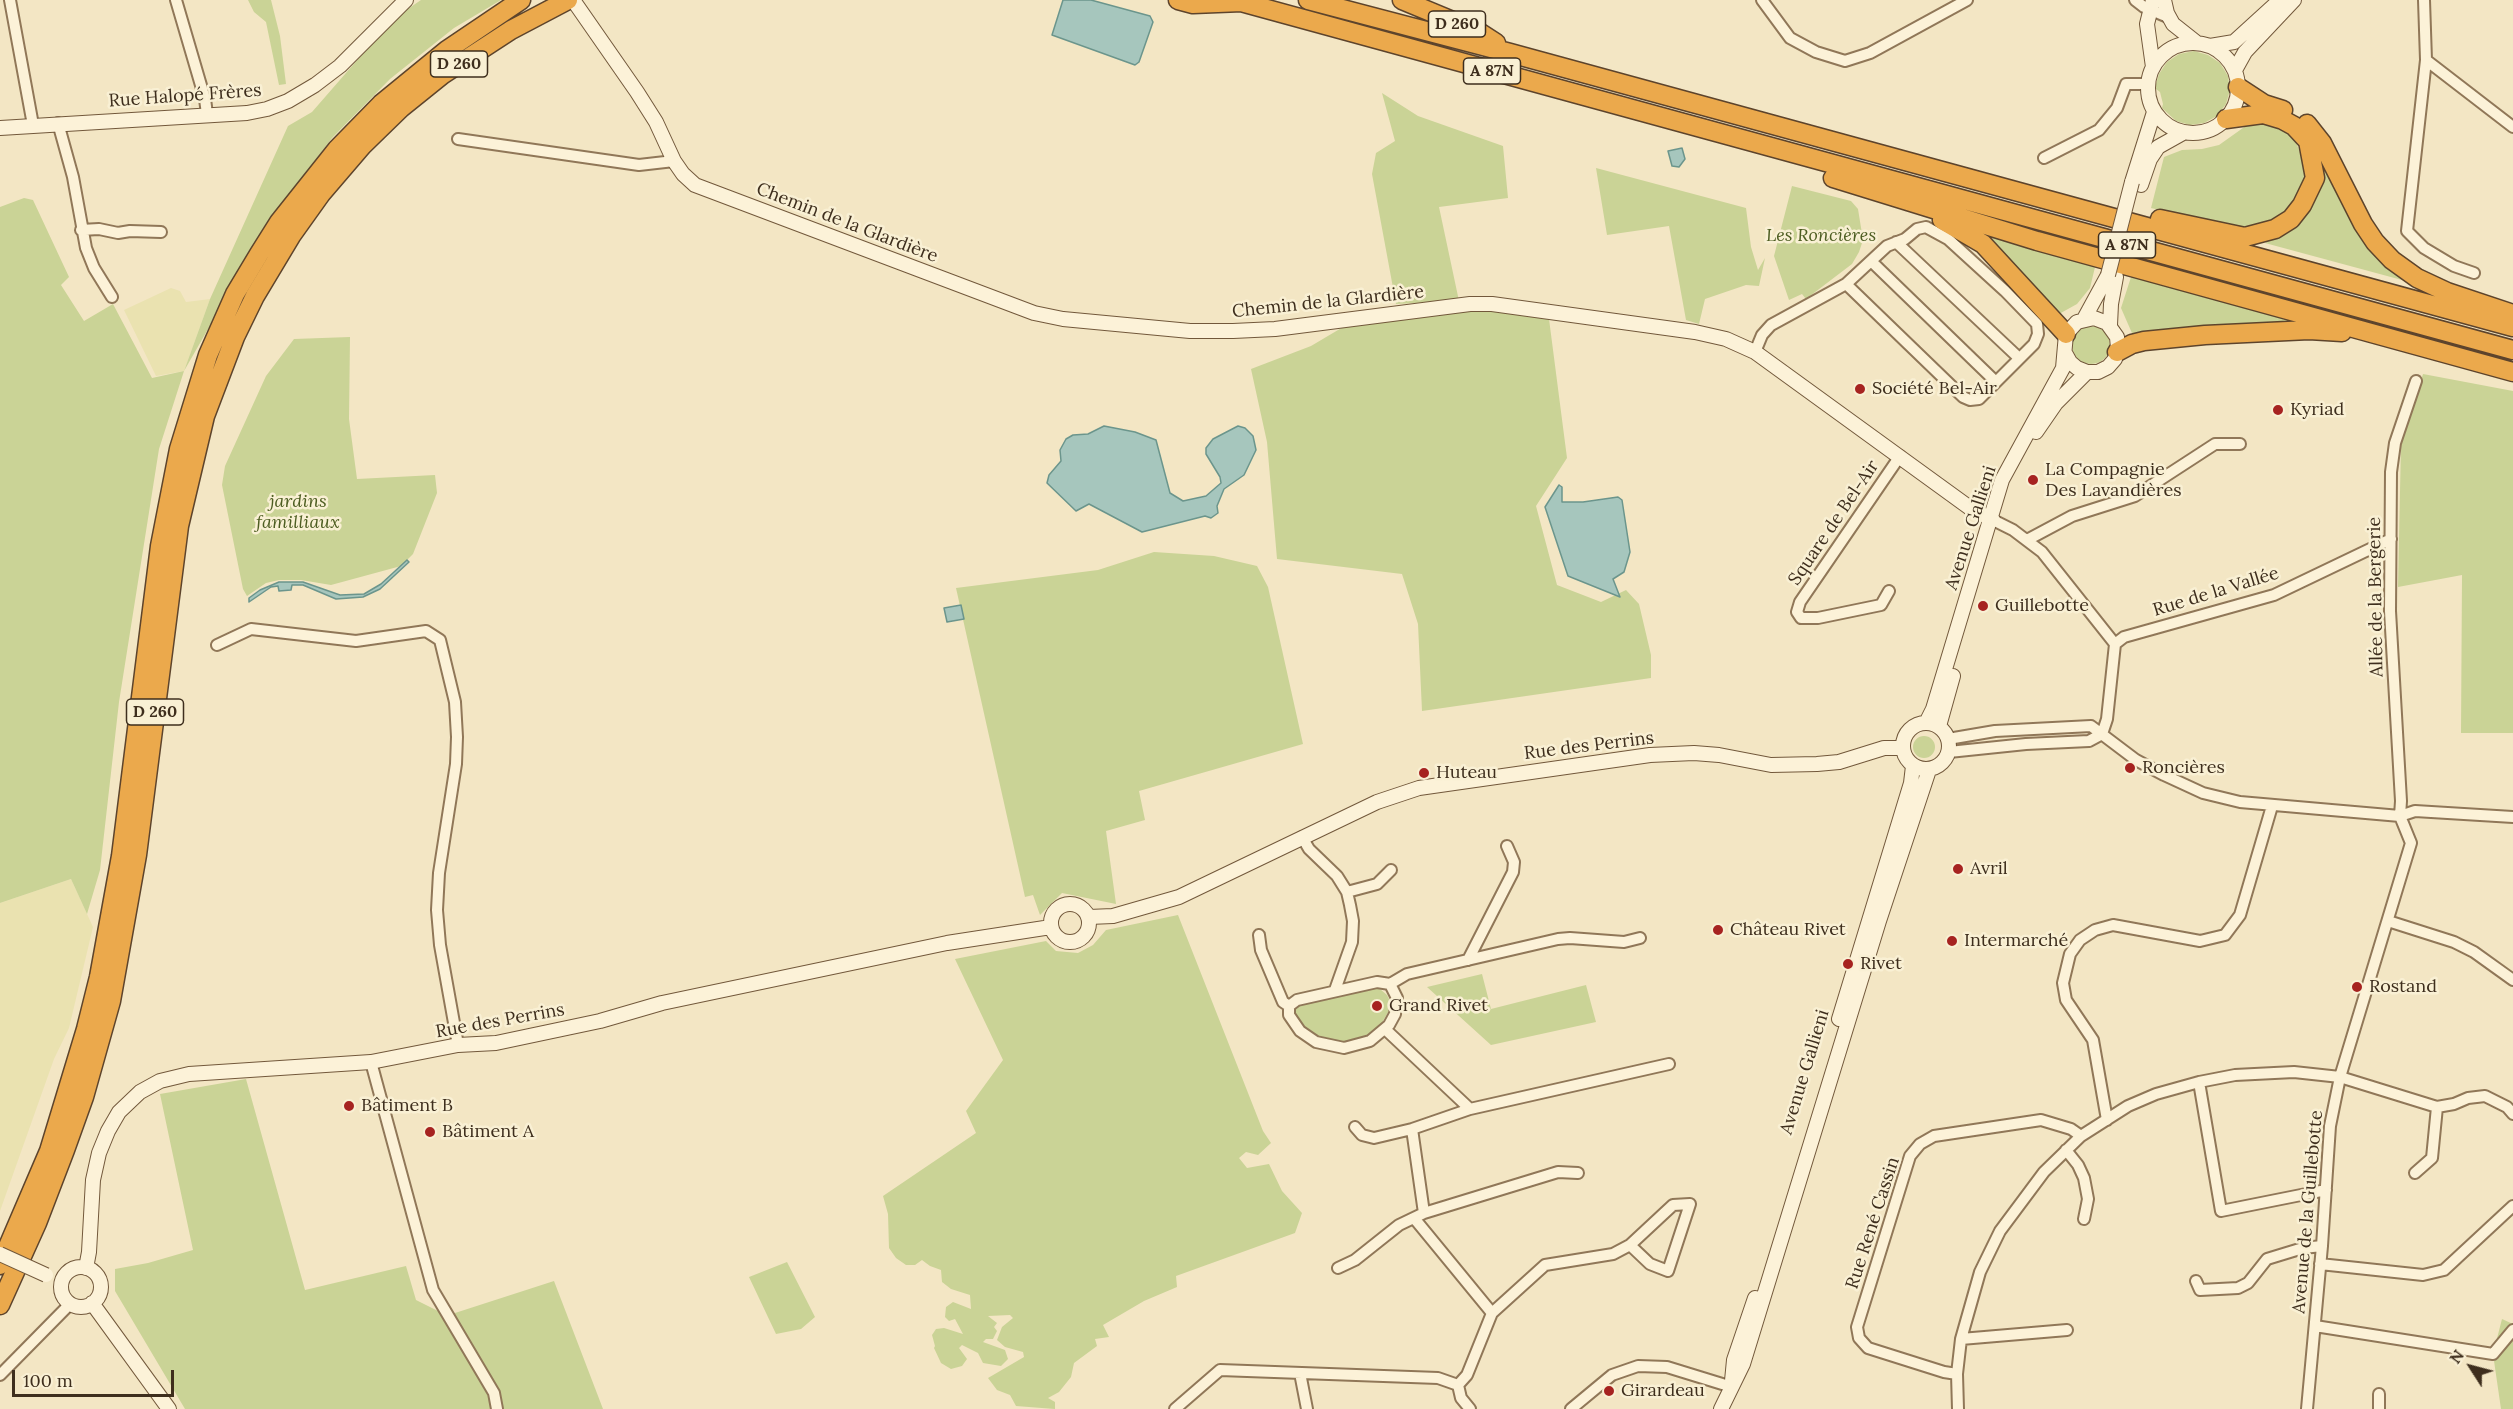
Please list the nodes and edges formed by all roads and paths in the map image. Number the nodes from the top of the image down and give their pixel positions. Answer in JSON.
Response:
{"nodes":[{"id":1,"x":10,"y":0,"type":"edge"},
{"id":2,"x":176,"y":0,"type":"edge"},
{"id":3,"x":405,"y":0,"type":"edge"},
{"id":4,"x":521,"y":0,"type":"edge"},
{"id":5,"x":568,"y":0,"type":"edge"},
{"id":6,"x":573,"y":0,"type":"edge"},
{"id":7,"x":1178,"y":0,"type":"edge"},
{"id":8,"x":1308,"y":0,"type":"edge"},
{"id":9,"x":1402,"y":0,"type":"edge"},
{"id":10,"x":1762,"y":0,"type":"edge"},
{"id":11,"x":1968,"y":0,"type":"edge"},
{"id":12,"x":2135,"y":0,"type":"edge"},
{"id":13,"x":2164,"y":0,"type":"edge"},
{"id":14,"x":2280,"y":0,"type":"edge"},
{"id":15,"x":2294,"y":0,"type":"edge"},
{"id":16,"x":2424,"y":0,"type":"edge"},
{"id":17,"x":1238,"y":1,"type":"edge"},
{"id":18,"x":2151,"y":5,"type":"edge"},
{"id":19,"x":2169,"y":18,"type":"junction"},
{"id":20,"x":2203,"y":44,"type":"junction"},
{"id":21,"x":1510,"y":52,"type":"junction"},
{"id":22,"x":2426,"y":60,"type":"junction"},
{"id":23,"x":2153,"y":67,"type":"junction"},
{"id":24,"x":2237,"y":78,"type":"junction"},
{"id":25,"x":2148,"y":84,"type":"junction"},
{"id":26,"x":2154,"y":112,"type":"junction"},
{"id":27,"x":207,"y":114,"type":"junction"},
{"id":28,"x":2226,"y":119,"type":"junction"},
{"id":29,"x":58,"y":123,"type":"junction"},
{"id":30,"x":33,"y":125,"type":"junction"},
{"id":31,"x":2513,"y":127,"type":"edge"},
{"id":32,"x":0,"y":128,"type":"edge"},
{"id":33,"x":2183,"y":133,"type":"junction"},
{"id":34,"x":459,"y":139,"type":"dead end"},
{"id":35,"x":1741,"y":139,"type":"junction"},
{"id":36,"x":2044,"y":158,"type":"dead end"},
{"id":37,"x":674,"y":161,"type":"junction"},
{"id":38,"x":2137,"y":184,"type":"junction"},
{"id":39,"x":1871,"y":190,"type":"junction"},
{"id":40,"x":2078,"y":207,"type":"junction"},
{"id":41,"x":81,"y":230,"type":"junction"},
{"id":42,"x":161,"y":232,"type":"dead end"},
{"id":43,"x":1896,"y":242,"type":"junction"},
{"id":44,"x":1871,"y":261,"type":"junction"},
{"id":45,"x":2474,"y":273,"type":"dead end"},
{"id":46,"x":2112,"y":276,"type":"junction"},
{"id":47,"x":1846,"y":284,"type":"junction"},
{"id":48,"x":112,"y":297,"type":"dead end"},
{"id":49,"x":2513,"y":314,"type":"edge"},
{"id":50,"x":2084,"y":319,"type":"junction"},
{"id":51,"x":2109,"y":325,"type":"junction"},
{"id":52,"x":2513,"y":327,"type":"edge"},
{"id":53,"x":2067,"y":334,"type":"junction"},
{"id":54,"x":2388,"y":338,"type":"junction"},
{"id":55,"x":2513,"y":350,"type":"edge"},
{"id":56,"x":1755,"y":352,"type":"junction"},
{"id":57,"x":2118,"y":352,"type":"junction"},
{"id":58,"x":2065,"y":353,"type":"junction"},
{"id":59,"x":2019,"y":358,"type":"junction"},
{"id":60,"x":2087,"y":372,"type":"junction"},
{"id":61,"x":2513,"y":372,"type":"edge"},
{"id":62,"x":2416,"y":381,"type":"dead end"},
{"id":63,"x":1996,"y":382,"type":"junction"},
{"id":64,"x":2240,"y":444,"type":"dead end"},
{"id":65,"x":1900,"y":456,"type":"junction"},
{"id":66,"x":1993,"y":521,"type":"junction"},
{"id":67,"x":2391,"y":539,"type":"junction"},
{"id":68,"x":2027,"y":540,"type":"junction"},
{"id":69,"x":1889,"y":591,"type":"dead end"},
{"id":70,"x":2115,"y":644,"type":"junction"},
{"id":71,"x":217,"y":645,"type":"dead end"},
{"id":72,"x":1933,"y":724,"type":"junction"},
{"id":73,"x":2102,"y":735,"type":"junction"},
{"id":74,"x":1948,"y":746,"type":"junction"},
{"id":75,"x":1903,"y":748,"type":"junction"},
{"id":76,"x":1913,"y":766,"type":"junction"},
{"id":77,"x":1929,"y":770,"type":"junction"},
{"id":78,"x":2272,"y":806,"type":"junction"},
{"id":79,"x":2400,"y":816,"type":"junction"},
{"id":80,"x":2513,"y":817,"type":"edge"},
{"id":81,"x":1302,"y":837,"type":"junction"},
{"id":82,"x":1507,"y":846,"type":"dead end"},
{"id":83,"x":1391,"y":870,"type":"dead end"},
{"id":84,"x":1347,"y":892,"type":"junction"},
{"id":85,"x":1089,"y":917,"type":"junction"},
{"id":86,"x":2388,"y":921,"type":"junction"},
{"id":87,"x":1051,"y":927,"type":"junction"},
{"id":88,"x":1259,"y":935,"type":"dead end"},
{"id":89,"x":1640,"y":938,"type":"dead end"},
{"id":90,"x":1468,"y":960,"type":"junction"},
{"id":91,"x":2513,"y":980,"type":"edge"},
{"id":92,"x":1390,"y":984,"type":"junction"},
{"id":93,"x":1335,"y":990,"type":"junction"},
{"id":94,"x":1288,"y":1006,"type":"junction"},
{"id":95,"x":1385,"y":1029,"type":"junction"},
{"id":96,"x":458,"y":1045,"type":"junction"},
{"id":97,"x":371,"y":1062,"type":"junction"},
{"id":98,"x":1669,"y":1064,"type":"dead end"},
{"id":99,"x":2340,"y":1077,"type":"junction"},
{"id":100,"x":2199,"y":1082,"type":"junction"},
{"id":101,"x":2437,"y":1107,"type":"junction"},
{"id":102,"x":1470,"y":1109,"type":"junction"},
{"id":103,"x":2513,"y":1113,"type":"edge"},
{"id":104,"x":2107,"y":1120,"type":"junction"},
{"id":105,"x":1355,"y":1127,"type":"dead end"},
{"id":106,"x":1412,"y":1129,"type":"junction"},
{"id":107,"x":2081,"y":1136,"type":"junction"},
{"id":108,"x":2066,"y":1150,"type":"junction"},
{"id":109,"x":1578,"y":1173,"type":"dead end"},
{"id":110,"x":2415,"y":1173,"type":"dead end"},
{"id":111,"x":2326,"y":1190,"type":"junction"},
{"id":112,"x":2513,"y":1206,"type":"edge"},
{"id":113,"x":1419,"y":1216,"type":"junction"},
{"id":114,"x":2084,"y":1219,"type":"dead end"},
{"id":115,"x":1630,"y":1245,"type":"junction"},
{"id":116,"x":2322,"y":1246,"type":"junction"},
{"id":117,"x":0,"y":1254,"type":"edge"},
{"id":118,"x":2320,"y":1264,"type":"junction"},
{"id":119,"x":0,"y":1265,"type":"edge"},
{"id":120,"x":86,"y":1268,"type":"junction"},
{"id":121,"x":1338,"y":1268,"type":"dead end"},
{"id":122,"x":63,"y":1279,"type":"junction"},
{"id":123,"x":2196,"y":1281,"type":"dead end"},
{"id":124,"x":92,"y":1303,"type":"junction"},
{"id":125,"x":70,"y":1304,"type":"junction"},
{"id":126,"x":0,"y":1305,"type":"edge"},
{"id":127,"x":1492,"y":1313,"type":"junction"},
{"id":128,"x":2315,"y":1326,"type":"junction"},
{"id":129,"x":2067,"y":1330,"type":"dead end"},
{"id":130,"x":2513,"y":1330,"type":"edge"},
{"id":131,"x":1962,"y":1339,"type":"junction"},
{"id":132,"x":1300,"y":1373,"type":"junction"},
{"id":133,"x":1958,"y":1374,"type":"junction"},
{"id":134,"x":0,"y":1375,"type":"edge"},
{"id":135,"x":1458,"y":1385,"type":"junction"},
{"id":136,"x":1732,"y":1387,"type":"junction"},
{"id":137,"x":2379,"y":1394,"type":"dead end"},
{"id":138,"x":169,"y":1409,"type":"edge"},
{"id":139,"x":497,"y":1409,"type":"edge"},
{"id":140,"x":1175,"y":1409,"type":"edge"},
{"id":141,"x":1306,"y":1409,"type":"edge"},
{"id":142,"x":1470,"y":1409,"type":"edge"},
{"id":143,"x":1571,"y":1409,"type":"edge"},
{"id":144,"x":1721,"y":1409,"type":"edge"},
{"id":145,"x":1727,"y":1409,"type":"edge"},
{"id":146,"x":1958,"y":1409,"type":"edge"},
{"id":147,"x":2307,"y":1409,"type":"edge"},
{"id":148,"x":2379,"y":1409,"type":"edge"}],
"edges":[{"from":1,"to":30,"type":"street"},
{"from":2,"to":27,"type":"street"},
{"from":3,"to":27,"type":"street","name":"Rue Halopé Frères"},
{"from":4,"to":119,"type":"highway","number":"D 260"},
{"from":5,"to":126,"type":"highway","number":"D 260"},
{"from":6,"to":37,"type":"street","name":"Chemin de la Glardière"},
{"from":7,"to":17,"type":"highway"},
{"from":8,"to":21,"type":"highway","number":"A 87N"},
{"from":9,"to":21,"type":"highway","number":"D 260"},
{"from":10,"to":11,"type":"street"},
{"from":12,"to":18,"type":"street"},
{"from":13,"to":19,"type":"street"},
{"from":14,"to":20,"type":"street"},
{"from":15,"to":24,"type":"street"},
{"from":16,"to":22,"type":"street"},
{"from":17,"to":35,"type":"highway","number":"A 87N"},
{"from":18,"to":19,"type":"street"},
{"from":18,"to":23,"type":"street"},
{"from":19,"to":20,"type":"street"},
{"from":20,"to":23,"type":"street"},
{"from":20,"to":24,"type":"street"},
{"from":21,"to":40,"type":"highway","number":"A 87N"},
{"from":22,"to":31,"type":"street"},
{"from":22,"to":45,"type":"street"},
{"from":23,"to":25,"type":"street"},
{"from":24,"to":28,"type":"street"},
{"from":24,"to":49,"type":"highway"},
{"from":25,"to":26,"type":"street"},
{"from":25,"to":36,"type":"street"},
{"from":26,"to":33,"type":"street"},
{"from":26,"to":38,"type":"street"},
{"from":27,"to":29,"type":"street","name":"Rue Halopé Frères"},
{"from":28,"to":33,"type":"street"},
{"from":28,"to":40,"type":"highway"},
{"from":29,"to":30,"type":"street","name":"Rue Halopé Frères"},
{"from":29,"to":41,"type":"street"},
{"from":30,"to":32,"type":"street","name":"Rue Halopé Frères"},
{"from":33,"to":38,"type":"street"},
{"from":34,"to":37,"type":"street"},
{"from":35,"to":39,"type":"highway"},
{"from":35,"to":55,"type":"highway","number":"A 87N"},
{"from":37,"to":56,"type":"street","name":"Chemin de la Glardière"},
{"from":38,"to":46,"type":"street"},
{"from":39,"to":53,"type":"highway"},
{"from":39,"to":54,"type":"highway"},
{"from":40,"to":52,"type":"highway","number":"A 87N"},
{"from":41,"to":42,"type":"street"},
{"from":41,"to":48,"type":"street"},
{"from":43,"to":44,"type":"street"},
{"from":43,"to":59,"type":"street"},
{"from":43,"to":59,"type":"street"},
{"from":44,"to":47,"type":"street"},
{"from":44,"to":63,"type":"street"},
{"from":46,"to":50,"type":"street"},
{"from":46,"to":51,"type":"street"},
{"from":47,"to":56,"type":"street"},
{"from":47,"to":63,"type":"street"},
{"from":50,"to":51,"type":"street"},
{"from":50,"to":53,"type":"street"},
{"from":51,"to":57,"type":"street"},
{"from":53,"to":58,"type":"street","name":"Avenue Gallieni"},
{"from":54,"to":57,"type":"highway"},
{"from":54,"to":61,"type":"highway"},
{"from":56,"to":65,"type":"street","name":"Chemin de la Glardière"},
{"from":57,"to":60,"type":"street","name":"Avenue Gallieni"},
{"from":58,"to":60,"type":"street"},
{"from":58,"to":66,"type":"street","name":"Avenue Gallieni"},
{"from":59,"to":63,"type":"street"},
{"from":60,"to":66,"type":"street","name":"Avenue Gallieni"},
{"from":62,"to":67,"type":"street","name":"Allée de la Bergerie"},
{"from":64,"to":68,"type":"street"},
{"from":65,"to":66,"type":"street","name":"Chemin de la Glardière"},
{"from":65,"to":69,"type":"street","name":"Square de Bel-Air"},
{"from":66,"to":68,"type":"street"},
{"from":66,"to":72,"type":"street","name":"Avenue Gallieni"},
{"from":67,"to":70,"type":"street","name":"Rue de la Vallée"},
{"from":67,"to":79,"type":"street","name":"Allée de la Bergerie"},
{"from":68,"to":70,"type":"street"},
{"from":70,"to":73,"type":"street"},
{"from":71,"to":96,"type":"street"},
{"from":72,"to":74,"type":"street"},
{"from":72,"to":75,"type":"street"},
{"from":73,"to":74,"type":"street"},
{"from":73,"to":74,"type":"street"},
{"from":73,"to":78,"type":"street"},
{"from":74,"to":77,"type":"street"},
{"from":75,"to":76,"type":"street"},
{"from":75,"to":81,"type":"street","name":"Rue des Perrins"},
{"from":76,"to":77,"type":"street"},
{"from":76,"to":136,"type":"street","name":"Avenue Gallieni"},
{"from":77,"to":136,"type":"street","name":"Avenue Gallieni"},
{"from":78,"to":79,"type":"street"},
{"from":78,"to":104,"type":"street"},
{"from":79,"to":80,"type":"street"},
{"from":79,"to":86,"type":"street","name":"Avenue de la Guillebotte"},
{"from":81,"to":84,"type":"street"},
{"from":81,"to":85,"type":"street","name":"Rue des Perrins"},
{"from":82,"to":90,"type":"street"},
{"from":83,"to":84,"type":"street"},
{"from":84,"to":93,"type":"street"},
{"from":85,"to":87,"type":"street"},
{"from":85,"to":87,"type":"street"},
{"from":86,"to":91,"type":"street"},
{"from":86,"to":99,"type":"street","name":"Avenue de la Guillebotte"},
{"from":87,"to":96,"type":"street","name":"Rue des Perrins"},
{"from":88,"to":94,"type":"street"},
{"from":89,"to":90,"type":"street"},
{"from":90,"to":92,"type":"street"},
{"from":92,"to":93,"type":"street"},
{"from":92,"to":95,"type":"street"},
{"from":93,"to":94,"type":"street"},
{"from":94,"to":95,"type":"street"},
{"from":95,"to":102,"type":"street"},
{"from":96,"to":97,"type":"street","name":"Rue des Perrins"},
{"from":97,"to":120,"type":"street","name":"Rue des Perrins"},
{"from":97,"to":139,"type":"street"},
{"from":98,"to":102,"type":"street"},
{"from":99,"to":100,"type":"street"},
{"from":99,"to":101,"type":"street"},
{"from":99,"to":111,"type":"street","name":"Avenue de la Guillebotte"},
{"from":100,"to":104,"type":"street"},
{"from":100,"to":111,"type":"street"},
{"from":101,"to":103,"type":"street"},
{"from":101,"to":110,"type":"street"},
{"from":102,"to":106,"type":"street"},
{"from":104,"to":107,"type":"street"},
{"from":105,"to":106,"type":"street"},
{"from":106,"to":113,"type":"street"},
{"from":107,"to":108,"type":"street"},
{"from":107,"to":133,"type":"street","name":"Rue René Cassin"},
{"from":108,"to":114,"type":"street"},
{"from":108,"to":131,"type":"street"},
{"from":109,"to":113,"type":"street"},
{"from":111,"to":116,"type":"street","name":"Avenue de la Guillebotte"},
{"from":112,"to":118,"type":"street"},
{"from":113,"to":121,"type":"street"},
{"from":113,"to":127,"type":"street"},
{"from":115,"to":115,"type":"street"},
{"from":115,"to":127,"type":"street"},
{"from":116,"to":118,"type":"street","name":"Avenue de la Guillebotte"},
{"from":116,"to":123,"type":"street"},
{"from":117,"to":122,"type":"street","bridge":true},
{"from":118,"to":128,"type":"street","name":"Avenue de la Guillebotte"},
{"from":120,"to":122,"type":"street"},
{"from":120,"to":124,"type":"street"},
{"from":122,"to":125,"type":"street"},
{"from":124,"to":125,"type":"street"},
{"from":124,"to":138,"type":"street"},
{"from":125,"to":134,"type":"street"},
{"from":127,"to":135,"type":"street"},
{"from":128,"to":130,"type":"street"},
{"from":128,"to":147,"type":"street","name":"Avenue de la Guillebotte"},
{"from":129,"to":131,"type":"street"},
{"from":131,"to":133,"type":"street"},
{"from":132,"to":135,"type":"street"},
{"from":132,"to":140,"type":"street"},
{"from":132,"to":141,"type":"street"},
{"from":133,"to":146,"type":"street"},
{"from":135,"to":142,"type":"street"},
{"from":136,"to":143,"type":"street"},
{"from":136,"to":144,"type":"street","name":"Avenue Gallieni"},
{"from":136,"to":145,"type":"street","name":"Avenue Gallieni"},
{"from":137,"to":148,"type":"street"}]}
